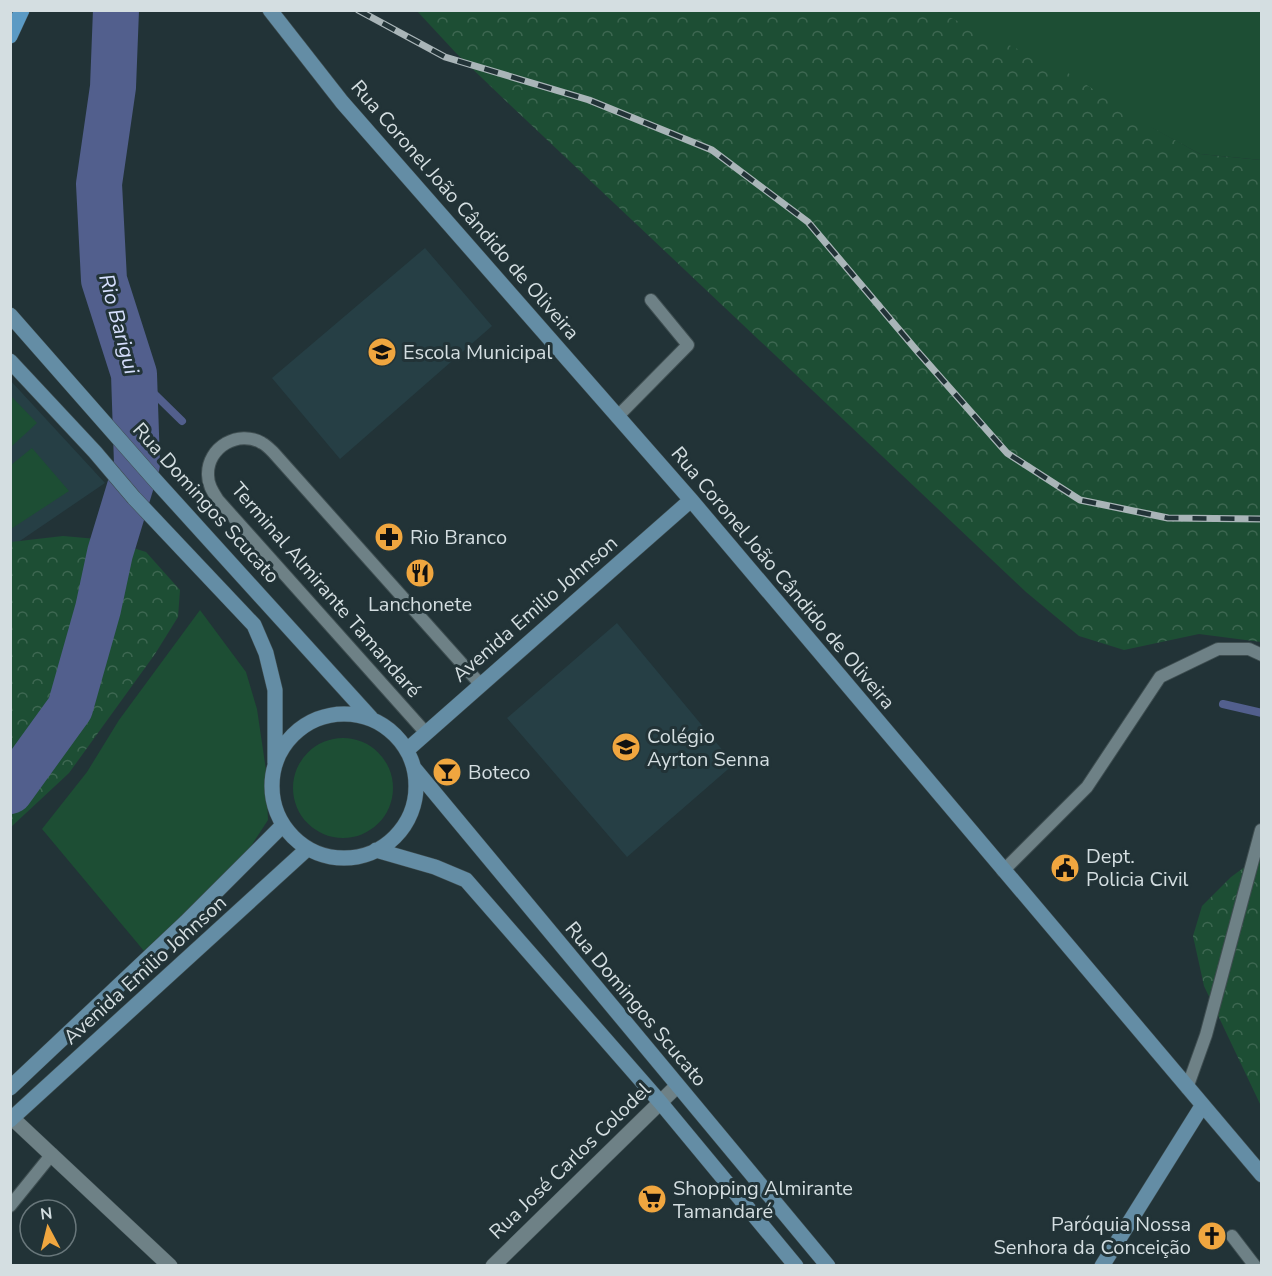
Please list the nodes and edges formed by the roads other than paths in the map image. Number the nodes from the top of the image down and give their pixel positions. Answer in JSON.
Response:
{"nodes":[{"id":1,"x":22,"y":10,"type":"edge"},
{"id":2,"x":270,"y":10,"type":"edge"},
{"id":3,"x":10,"y":36,"type":"edge"},
{"id":4,"x":651,"y":300,"type":"dead end"},
{"id":5,"x":10,"y":315,"type":"edge"},
{"id":6,"x":10,"y":361,"type":"edge"},
{"id":7,"x":618,"y":417,"type":"junction"},
{"id":8,"x":691,"y":500,"type":"junction"},
{"id":9,"x":1262,"y":654,"type":"edge"},
{"id":10,"x":481,"y":685,"type":"junction"},
{"id":11,"x":371,"y":718,"type":"junction"},
{"id":12,"x":426,"y":733,"type":"junction"},
{"id":13,"x":407,"y":750,"type":"junction"},
{"id":14,"x":275,"y":763,"type":"junction"},
{"id":15,"x":414,"y":768,"type":"junction"},
{"id":16,"x":283,"y":825,"type":"junction"},
{"id":17,"x":1261,"y":830,"type":"edge"},
{"id":18,"x":306,"y":850,"type":"junction"},
{"id":19,"x":376,"y":850,"type":"junction"},
{"id":20,"x":1003,"y":871,"type":"junction"},
{"id":21,"x":677,"y":1086,"type":"junction"},
{"id":22,"x":10,"y":1088,"type":"edge"},
{"id":23,"x":1187,"y":1088,"type":"junction"},
{"id":24,"x":660,"y":1102,"type":"junction"},
{"id":25,"x":1202,"y":1106,"type":"junction"},
{"id":26,"x":11,"y":1118,"type":"edge"},
{"id":27,"x":52,"y":1155,"type":"junction"},
{"id":28,"x":1262,"y":1175,"type":"edge"},
{"id":29,"x":10,"y":1206,"type":"edge"},
{"id":30,"x":1232,"y":1236,"type":"dead end"},
{"id":31,"x":170,"y":1266,"type":"edge"},
{"id":32,"x":493,"y":1266,"type":"edge"},
{"id":33,"x":796,"y":1266,"type":"edge"},
{"id":34,"x":828,"y":1266,"type":"edge"},
{"id":35,"x":1102,"y":1266,"type":"edge"},
{"id":36,"x":1255,"y":1266,"type":"edge"}],
"edges":[{"from":1,"to":3,"type":"main road"},
{"from":2,"to":7,"type":"main road","name":"Rua Coronel João Cândido de Oliveira"},
{"from":4,"to":7,"type":"lane"},
{"from":5,"to":11,"type":"main road","name":"Rua Domingos Scucato"},
{"from":6,"to":14,"type":"main road"},
{"from":7,"to":8,"type":"main road","name":"Rua Coronel João Cândido de Oliveira"},
{"from":8,"to":10,"type":"main road","name":"Avenida Emilio Johnson"},
{"from":8,"to":20,"type":"main road","name":"Rua Coronel João Cândido de Oliveira"},
{"from":9,"to":20,"type":"lane"},
{"from":10,"to":12,"type":"main road","name":"Avenida Emilio Johnson"},
{"from":10,"to":12,"type":"lane","name":"Terminal Almirante Tamandaré"},
{"from":11,"to":13,"type":"main road"},
{"from":11,"to":14,"type":"main road"},
{"from":12,"to":13,"type":"main road","name":"Avenida Emilio Johnson"},
{"from":13,"to":15,"type":"main road"},
{"from":14,"to":16,"type":"main road"},
{"from":15,"to":19,"type":"main road"},
{"from":15,"to":21,"type":"main road","name":"Rua Domingos Scucato"},
{"from":16,"to":18,"type":"main road"},
{"from":16,"to":22,"type":"main road","name":"Avenida Emilio Johnson"},
{"from":17,"to":23,"type":"lane"},
{"from":18,"to":19,"type":"main road"},
{"from":18,"to":26,"type":"main road","name":"Avenida Emilio Johnson"},
{"from":19,"to":24,"type":"main road"},
{"from":20,"to":23,"type":"main road","name":"Rua Coronel João Cândido de Oliveira"},
{"from":21,"to":24,"type":"street","name":"Rua José Carlos Colodel"},
{"from":21,"to":34,"type":"main road","name":"Rua Domingos Scucato"},
{"from":23,"to":25,"type":"main road","name":"Rua Coronel João Cândido de Oliveira"},
{"from":24,"to":32,"type":"street","name":"Rua José Carlos Colodel"},
{"from":24,"to":33,"type":"main road"},
{"from":25,"to":28,"type":"main road","name":"Rua Coronel João Cândido de Oliveira"},
{"from":25,"to":35,"type":"main road"},
{"from":26,"to":27,"type":"street"},
{"from":27,"to":29,"type":"lane"},
{"from":27,"to":31,"type":"street"},
{"from":30,"to":36,"type":"lane"}]}
